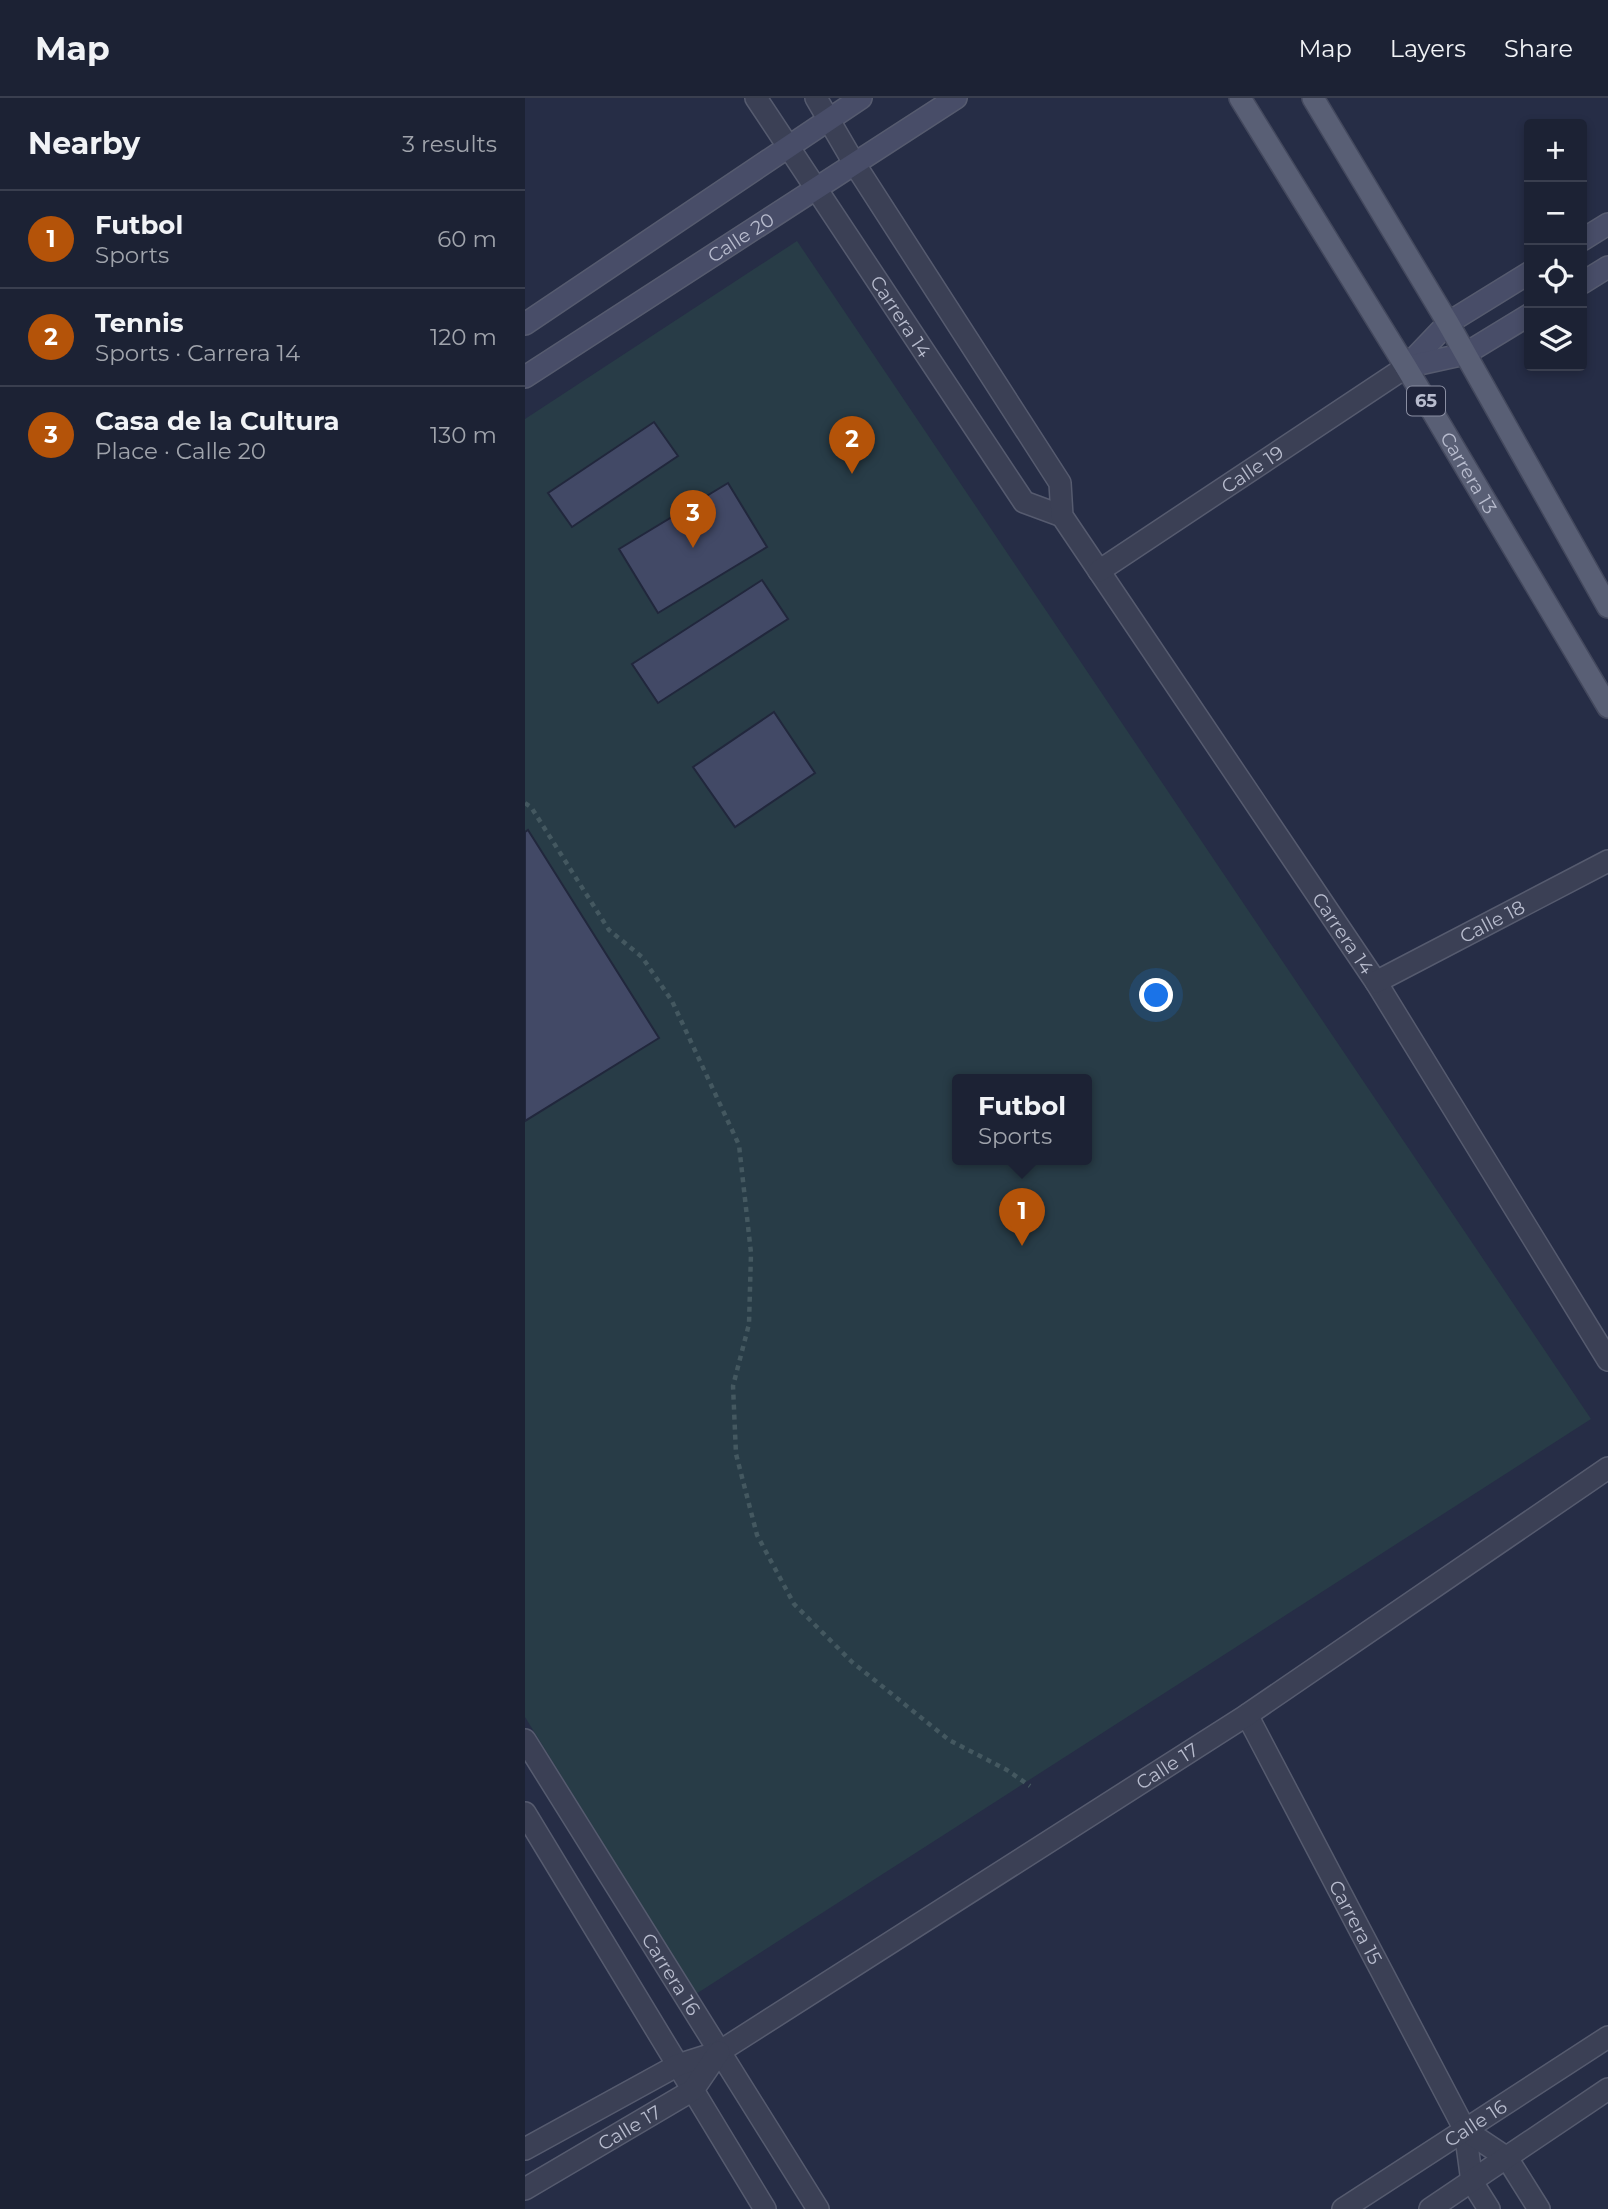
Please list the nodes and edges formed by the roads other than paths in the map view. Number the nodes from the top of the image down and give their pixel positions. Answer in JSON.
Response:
{"nodes":[{"id":1,"x":756,"y":98,"type":"edge"},
{"id":2,"x":816,"y":98,"type":"edge"},
{"id":3,"x":861,"y":98,"type":"edge"},
{"id":4,"x":956,"y":98,"type":"edge"},
{"id":5,"x":1240,"y":98,"type":"edge"},
{"id":6,"x":1314,"y":98,"type":"edge"},
{"id":7,"x":828,"y":118,"type":"junction"},
{"id":8,"x":787,"y":145,"type":"junction"},
{"id":9,"x":854,"y":163,"type":"junction"},
{"id":10,"x":818,"y":187,"type":"junction"},
{"id":11,"x":1608,"y":224,"type":"edge"},
{"id":12,"x":1587,"y":237,"type":"edge"},
{"id":13,"x":1608,"y":267,"type":"edge"},
{"id":14,"x":1524,"y":276,"type":"edge"},
{"id":15,"x":1587,"y":280,"type":"edge"},
{"id":16,"x":1524,"y":318,"type":"edge"},
{"id":17,"x":1448,"y":323,"type":"junction"},
{"id":18,"x":525,"y":324,"type":"edge"},
{"id":19,"x":1465,"y":354,"type":"junction"},
{"id":20,"x":1406,"y":367,"type":"junction"},
{"id":21,"x":525,"y":377,"type":"edge"},
{"id":22,"x":1062,"y":516,"type":"junction"},
{"id":23,"x":1099,"y":571,"type":"junction"},
{"id":24,"x":1608,"y":607,"type":"edge"},
{"id":25,"x":1608,"y":706,"type":"edge"},
{"id":26,"x":1608,"y":861,"type":"edge"},
{"id":27,"x":1376,"y":982,"type":"junction"},
{"id":28,"x":1608,"y":1360,"type":"edge"},
{"id":29,"x":1608,"y":1468,"type":"edge"},
{"id":30,"x":1247,"y":1715,"type":"junction"},
{"id":31,"x":525,"y":1740,"type":"edge"},
{"id":32,"x":525,"y":1813,"type":"edge"},
{"id":33,"x":1608,"y":2037,"type":"edge"},
{"id":34,"x":719,"y":2052,"type":"junction"},
{"id":35,"x":678,"y":2066,"type":"junction"},
{"id":36,"x":1608,"y":2089,"type":"edge"},
{"id":37,"x":692,"y":2090,"type":"junction"},
{"id":38,"x":1465,"y":2130,"type":"junction"},
{"id":39,"x":525,"y":2149,"type":"edge"},
{"id":40,"x":1507,"y":2158,"type":"junction"},
{"id":41,"x":1472,"y":2182,"type":"junction"},
{"id":42,"x":525,"y":2189,"type":"edge"},
{"id":43,"x":765,"y":2209,"type":"edge"},
{"id":44,"x":818,"y":2209,"type":"edge"},
{"id":45,"x":1343,"y":2209,"type":"edge"},
{"id":46,"x":1430,"y":2209,"type":"edge"},
{"id":47,"x":1489,"y":2209,"type":"edge"},
{"id":48,"x":1539,"y":2209,"type":"edge"}],
"edges":[{"from":1,"to":8,"type":"street","name":"Carrera 14"},
{"from":2,"to":7,"type":"street","name":"Carrera 14"},
{"from":3,"to":7,"type":"street"},
{"from":4,"to":9,"type":"street","name":"Calle 20"},
{"from":5,"to":20,"type":"main road","name":"Carrera 13","number":"65"},
{"from":6,"to":17,"type":"main road"},
{"from":7,"to":8,"type":"street"},
{"from":7,"to":9,"type":"street","name":"Carrera 14"},
{"from":8,"to":10,"type":"street","name":"Carrera 14"},
{"from":8,"to":18,"type":"street"},
{"from":9,"to":10,"type":"street","name":"Calle 20"},
{"from":9,"to":22,"type":"street","name":"Carrera 14"},
{"from":10,"to":21,"type":"street","name":"Calle 20"},
{"from":10,"to":22,"type":"street","name":"Carrera 14"},
{"from":11,"to":12,"type":"street"},
{"from":13,"to":15,"type":"street"},
{"from":14,"to":17,"type":"street","name":"Calle 19"},
{"from":16,"to":19,"type":"street","name":"Calle 19"},
{"from":17,"to":19,"type":"main road"},
{"from":17,"to":20,"type":"street","name":"Calle 19"},
{"from":19,"to":20,"type":"street","name":"Calle 19"},
{"from":19,"to":24,"type":"main road"},
{"from":20,"to":23,"type":"street","name":"Calle 19"},
{"from":20,"to":25,"type":"main road","name":"Carrera 13","number":"65"},
{"from":22,"to":23,"type":"street","name":"Carrera 14"},
{"from":23,"to":27,"type":"street","name":"Carrera 14"},
{"from":26,"to":27,"type":"street","name":"Calle 18"},
{"from":27,"to":28,"type":"street","name":"Carrera 14"},
{"from":29,"to":30,"type":"street","name":"Calle 17"},
{"from":30,"to":34,"type":"street","name":"Calle 17"},
{"from":30,"to":38,"type":"street","name":"Carrera 15"},
{"from":31,"to":34,"type":"street","name":"Carrera 16"},
{"from":32,"to":35,"type":"street"},
{"from":33,"to":38,"type":"street","name":"Calle 16"},
{"from":34,"to":35,"type":"street","name":"Calle 17"},
{"from":34,"to":37,"type":"street","name":"Calle 17"},
{"from":34,"to":44,"type":"street","name":"Carrera 16"},
{"from":35,"to":37,"type":"street"},
{"from":35,"to":39,"type":"street","name":"Calle 17"},
{"from":36,"to":40,"type":"street"},
{"from":37,"to":42,"type":"street","name":"Calle 17"},
{"from":37,"to":43,"type":"street"},
{"from":38,"to":40,"type":"street","name":"Carrera 15"},
{"from":38,"to":41,"type":"street","name":"Carrera 15"},
{"from":38,"to":45,"type":"street","name":"Calle 16"},
{"from":40,"to":41,"type":"street"},
{"from":40,"to":48,"type":"street","name":"Carrera 15"},
{"from":41,"to":46,"type":"street"},
{"from":41,"to":47,"type":"street","name":"Carrera 15"}]}
